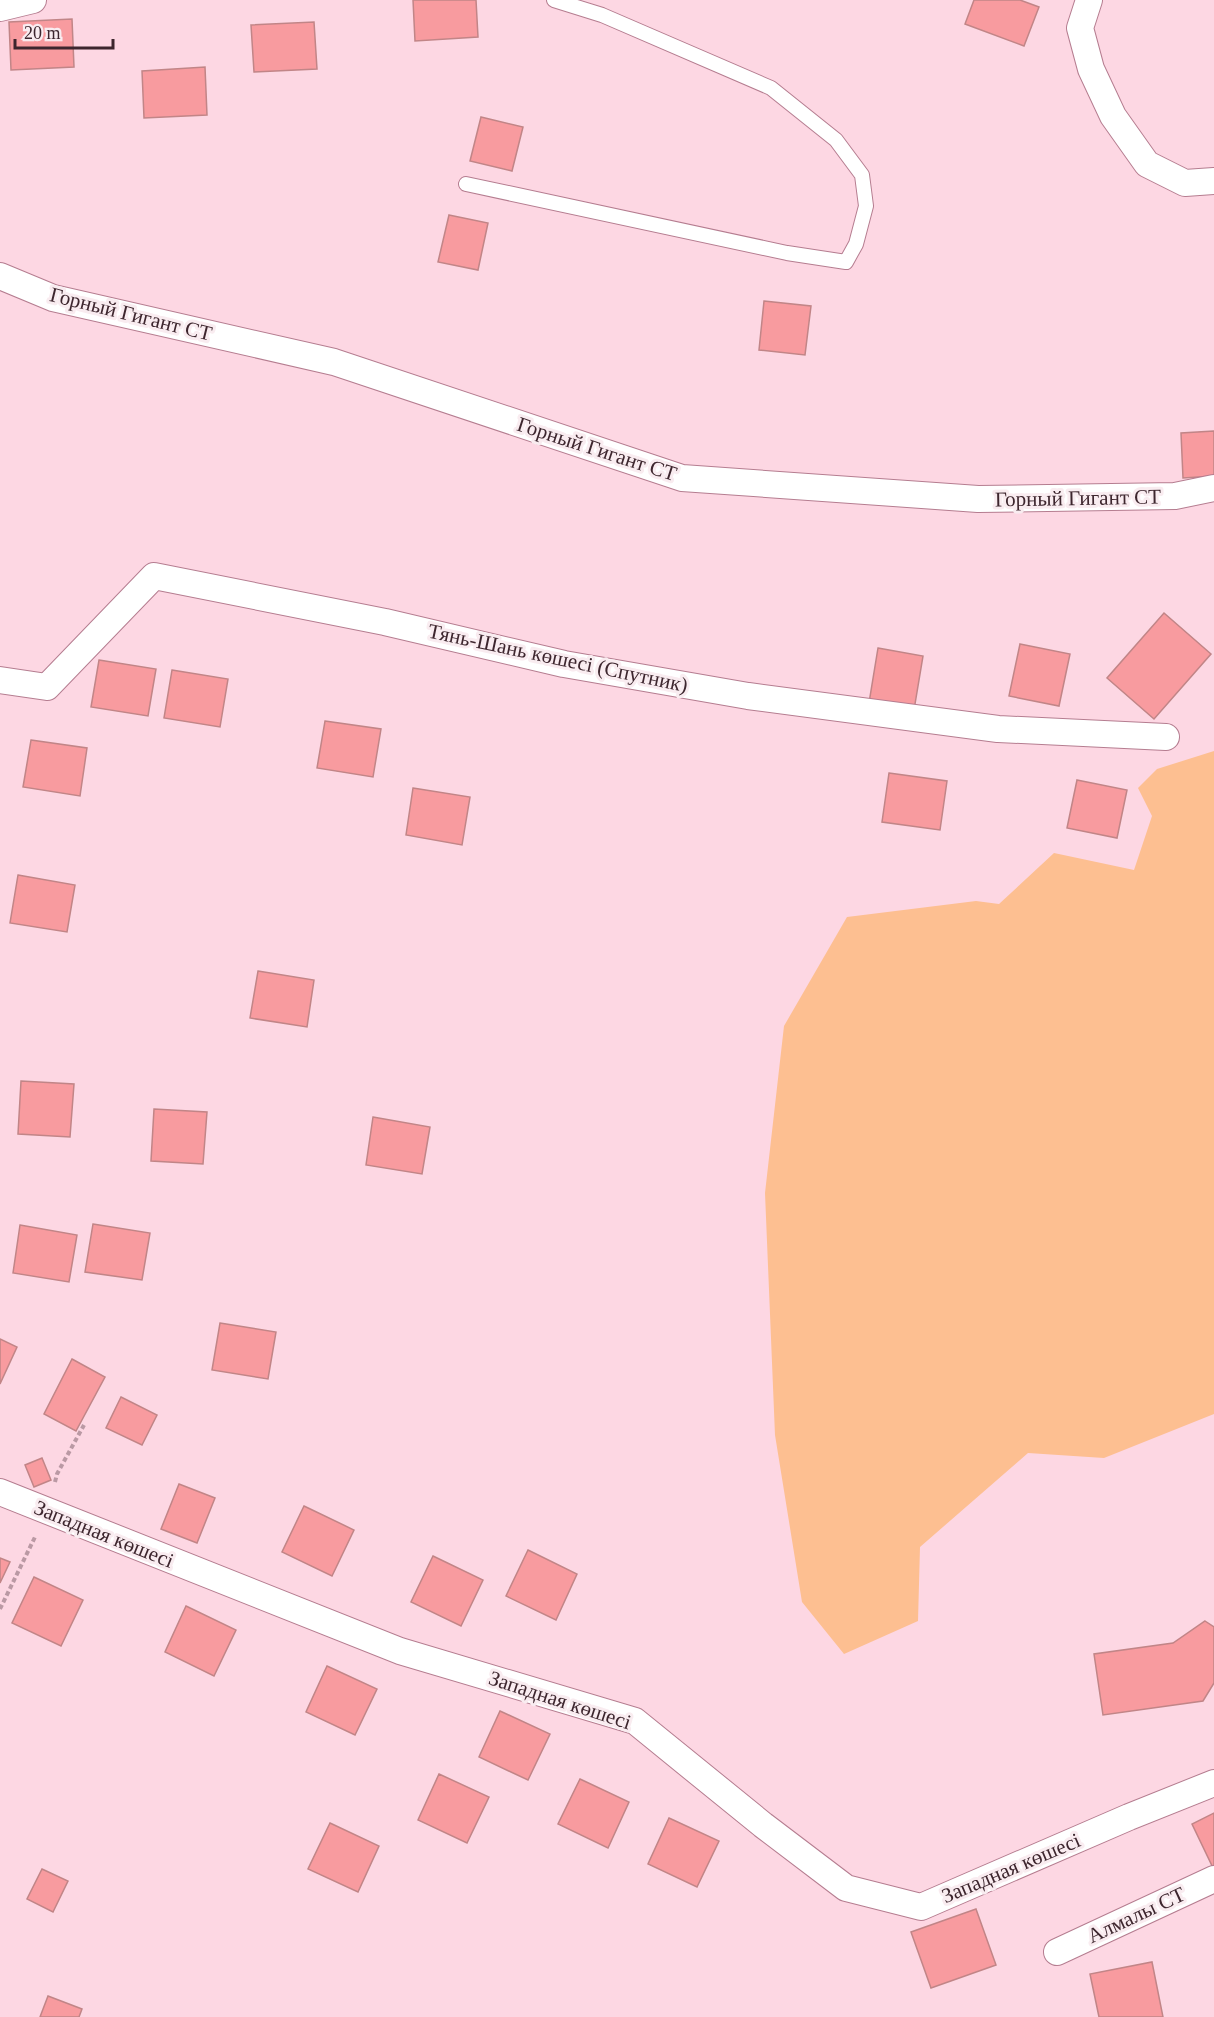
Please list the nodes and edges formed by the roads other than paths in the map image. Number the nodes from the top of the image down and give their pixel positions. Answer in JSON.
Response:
{"nodes":[{"id":1,"x":33,"y":0,"type":"edge"},
{"id":2,"x":554,"y":0,"type":"edge"},
{"id":3,"x":1089,"y":0,"type":"edge"},
{"id":4,"x":0,"y":9,"type":"edge"},
{"id":5,"x":1214,"y":182,"type":"edge"},
{"id":6,"x":466,"y":183,"type":"dead end"},
{"id":7,"x":0,"y":276,"type":"edge"},
{"id":8,"x":1214,"y":488,"type":"edge"},
{"id":9,"x":0,"y":680,"type":"edge"},
{"id":10,"x":1166,"y":736,"type":"dead end"},
{"id":11,"x":0,"y":1492,"type":"edge"},
{"id":12,"x":1214,"y":1783,"type":"edge"},
{"id":13,"x":1214,"y":1879,"type":"edge"},
{"id":14,"x":1057,"y":1952,"type":"dead end"}],
"edges":[{"from":1,"to":4,"type":"street"},
{"from":2,"to":6,"type":"lane"},
{"from":3,"to":5,"type":"street"},
{"from":7,"to":8,"type":"street","name":"Горный Гигант СТ"},
{"from":9,"to":10,"type":"street","name":"Тянь-Шань көшесі (Спутник)"},
{"from":11,"to":12,"type":"street","name":"Западная көшесі"},
{"from":13,"to":14,"type":"street","name":"Алмалы СТ"}]}
